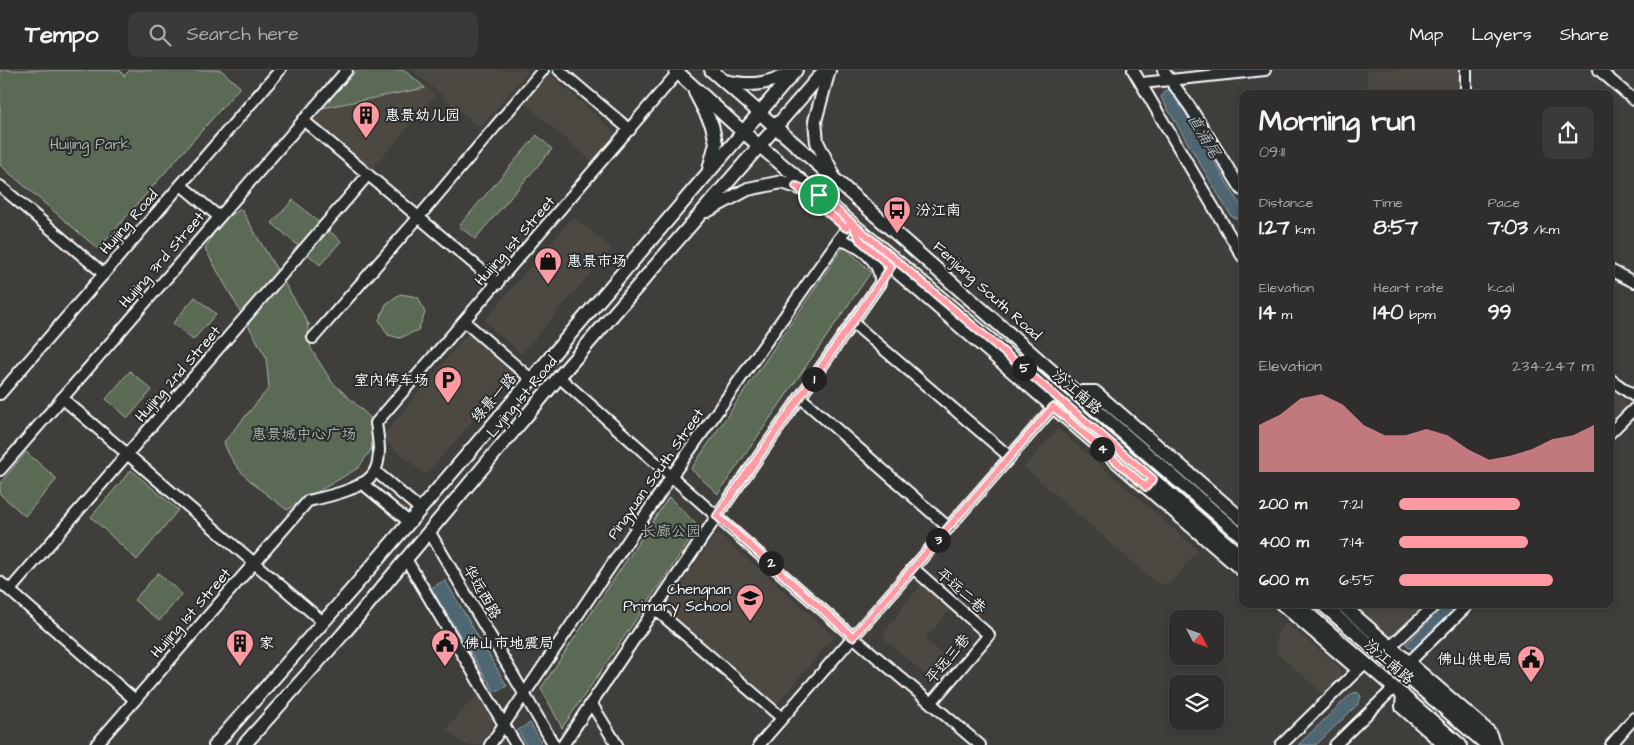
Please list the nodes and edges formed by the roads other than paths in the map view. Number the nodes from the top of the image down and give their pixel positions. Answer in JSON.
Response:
{"nodes":[{"id":1,"x":280,"y":70,"type":"edge"},
{"id":2,"x":347,"y":70,"type":"edge"},
{"id":3,"x":542,"y":70,"type":"edge"},
{"id":4,"x":559,"y":70,"type":"edge"},
{"id":5,"x":711,"y":70,"type":"edge"},
{"id":6,"x":827,"y":70,"type":"edge"},
{"id":7,"x":1133,"y":70,"type":"edge"},
{"id":8,"x":1163,"y":70,"type":"edge"},
{"id":9,"x":1265,"y":70,"type":"edge"},
{"id":10,"x":1466,"y":70,"type":"edge"},
{"id":11,"x":1599,"y":70,"type":"edge"},
{"id":12,"x":795,"y":71,"type":"edge"},
{"id":13,"x":671,"y":72,"type":"edge"},
{"id":14,"x":727,"y":78,"type":"edge"},
{"id":15,"x":1170,"y":81,"type":"junction"},
{"id":16,"x":690,"y":83,"type":"junction"},
{"id":17,"x":1142,"y":83,"type":"junction"},
{"id":18,"x":1466,"y":90,"type":"edge"},
{"id":19,"x":698,"y":98,"type":"junction"},
{"id":20,"x":1634,"y":100,"type":"edge"},
{"id":21,"x":760,"y":112,"type":"junction"},
{"id":22,"x":303,"y":120,"type":"junction"},
{"id":23,"x":776,"y":126,"type":"junction"},
{"id":24,"x":630,"y":130,"type":"junction"},
{"id":25,"x":743,"y":132,"type":"junction"},
{"id":26,"x":760,"y":146,"type":"junction"},
{"id":27,"x":709,"y":171,"type":"junction"},
{"id":28,"x":367,"y":176,"type":"junction"},
{"id":29,"x":835,"y":178,"type":"junction"},
{"id":30,"x":181,"y":185,"type":"junction"},
{"id":31,"x":1239,"y":185,"type":"edge"},
{"id":32,"x":0,"y":186,"type":"edge"},
{"id":33,"x":796,"y":186,"type":"junction"},
{"id":34,"x":819,"y":195,"type":"junction"},
{"id":35,"x":700,"y":214,"type":"junction"},
{"id":36,"x":219,"y":217,"type":"junction"},
{"id":37,"x":418,"y":218,"type":"junction"},
{"id":38,"x":848,"y":225,"type":"junction"},
{"id":39,"x":1239,"y":235,"type":"edge"},
{"id":40,"x":1232,"y":238,"type":"junction"},
{"id":41,"x":838,"y":240,"type":"junction"},
{"id":42,"x":1239,"y":251,"type":"edge"},
{"id":43,"x":891,"y":267,"type":"junction"},
{"id":44,"x":1614,"y":272,"type":"edge"},
{"id":45,"x":104,"y":274,"type":"junction"},
{"id":46,"x":1634,"y":282,"type":"edge"},
{"id":47,"x":880,"y":283,"type":"junction"},
{"id":48,"x":498,"y":284,"type":"junction"},
{"id":49,"x":465,"y":322,"type":"junction"},
{"id":50,"x":853,"y":323,"type":"junction"},
{"id":51,"x":313,"y":338,"type":"dead end"},
{"id":52,"x":559,"y":378,"type":"junction"},
{"id":53,"x":531,"y":379,"type":"junction"},
{"id":54,"x":1614,"y":382,"type":"edge"},
{"id":55,"x":0,"y":394,"type":"edge"},
{"id":56,"x":1634,"y":396,"type":"edge"},
{"id":57,"x":800,"y":397,"type":"junction"},
{"id":58,"x":62,"y":398,"type":"junction"},
{"id":59,"x":1057,"y":403,"type":"junction"},
{"id":60,"x":1634,"y":409,"type":"edge"},
{"id":61,"x":1111,"y":414,"type":"junction"},
{"id":62,"x":1614,"y":429,"type":"edge"},
{"id":63,"x":128,"y":456,"type":"junction"},
{"id":64,"x":1010,"y":457,"type":"junction"},
{"id":65,"x":0,"y":470,"type":"edge"},
{"id":66,"x":375,"y":472,"type":"junction"},
{"id":67,"x":672,"y":477,"type":"junction"},
{"id":68,"x":362,"y":483,"type":"junction"},
{"id":69,"x":420,"y":509,"type":"junction"},
{"id":70,"x":717,"y":516,"type":"junction"},
{"id":71,"x":1239,"y":517,"type":"edge"},
{"id":72,"x":409,"y":522,"type":"junction"},
{"id":73,"x":948,"y":528,"type":"junction"},
{"id":74,"x":429,"y":531,"type":"junction"},
{"id":75,"x":1239,"y":533,"type":"edge"},
{"id":76,"x":1236,"y":556,"type":"edge"},
{"id":77,"x":406,"y":559,"type":"junction"},
{"id":78,"x":254,"y":564,"type":"junction"},
{"id":79,"x":913,"y":568,"type":"junction"},
{"id":80,"x":0,"y":582,"type":"edge"},
{"id":81,"x":10,"y":590,"type":"junction"},
{"id":82,"x":1287,"y":608,"type":"edge"},
{"id":83,"x":1302,"y":608,"type":"edge"},
{"id":84,"x":1327,"y":608,"type":"edge"},
{"id":85,"x":1345,"y":608,"type":"edge"},
{"id":86,"x":1428,"y":608,"type":"edge"},
{"id":87,"x":1465,"y":608,"type":"edge"},
{"id":88,"x":655,"y":609,"type":"junction"},
{"id":89,"x":323,"y":622,"type":"junction"},
{"id":90,"x":989,"y":635,"type":"joint"},
{"id":91,"x":853,"y":637,"type":"junction"},
{"id":92,"x":1385,"y":653,"type":"junction"},
{"id":93,"x":1368,"y":665,"type":"junction"},
{"id":94,"x":1403,"y":668,"type":"junction"},
{"id":95,"x":1396,"y":689,"type":"junction"},
{"id":96,"x":524,"y":694,"type":"junction"},
{"id":97,"x":136,"y":700,"type":"junction"},
{"id":98,"x":591,"y":703,"type":"junction"},
{"id":99,"x":931,"y":703,"type":"junction"},
{"id":100,"x":782,"y":718,"type":"junction"},
{"id":101,"x":1634,"y":718,"type":"edge"},
{"id":102,"x":504,"y":725,"type":"junction"},
{"id":103,"x":96,"y":745,"type":"edge"},
{"id":104,"x":215,"y":745,"type":"edge"},
{"id":105,"x":244,"y":745,"type":"edge"},
{"id":106,"x":490,"y":745,"type":"edge"},
{"id":107,"x":516,"y":745,"type":"edge"},
{"id":108,"x":554,"y":745,"type":"edge"},
{"id":109,"x":563,"y":745,"type":"edge"},
{"id":110,"x":617,"y":745,"type":"edge"},
{"id":111,"x":759,"y":745,"type":"edge"},
{"id":112,"x":980,"y":745,"type":"edge"},
{"id":113,"x":1281,"y":745,"type":"edge"},
{"id":114,"x":1335,"y":745,"type":"edge"},
{"id":115,"x":1445,"y":745,"type":"edge"},
{"id":116,"x":1460,"y":745,"type":"edge"},
{"id":117,"x":1487,"y":745,"type":"edge"},
{"id":118,"x":1494,"y":745,"type":"edge"},
{"id":119,"x":1611,"y":745,"type":"edge"}],
"edges":[{"from":1,"to":30,"type":"street","name":"Huijing Road"},
{"from":2,"to":22,"type":"street","name":"Huijing 3rd Street"},
{"from":3,"to":37,"type":"street"},
{"from":4,"to":24,"type":"street"},
{"from":5,"to":14,"type":"main road","name":"Fenjiang South Road"},
{"from":6,"to":23,"type":"main road","name":"Lvjing 1st Road"},
{"from":6,"to":29,"type":"main road"},
{"from":7,"to":17,"type":"street"},
{"from":8,"to":15,"type":"street"},
{"from":9,"to":15,"type":"street"},
{"from":10,"to":18,"type":"street"},
{"from":11,"to":20,"type":"street"},
{"from":12,"to":14,"type":"main road"},
{"from":12,"to":21,"type":"main road","name":"绿景一路"},
{"from":13,"to":16,"type":"main road"},
{"from":13,"to":19,"type":"main road"},
{"from":13,"to":24,"type":"street","name":"Huijing 1st Street"},
{"from":14,"to":21,"type":"main road","name":"Fenjiang South Road"},
{"from":15,"to":17,"type":"street"},
{"from":15,"to":31,"type":"street"},
{"from":16,"to":19,"type":"main road"},
{"from":16,"to":25,"type":"main road","name":"汾江南路"},
{"from":17,"to":40,"type":"street"},
{"from":19,"to":27,"type":"main road"},
{"from":21,"to":23,"type":"main road","name":"Fenjiang South Road"},
{"from":21,"to":25,"type":"main road","name":"绿景一路"},
{"from":22,"to":28,"type":"street"},
{"from":22,"to":36,"type":"street","name":"Huijing 3rd Street"},
{"from":23,"to":26,"type":"main road","name":"Lvjing 1st Road"},
{"from":23,"to":29,"type":"main road","name":"Fenjiang South Road"},
{"from":24,"to":48,"type":"street","name":"Huijing 1st Street"},
{"from":25,"to":26,"type":"main road","name":"汾江南路"},
{"from":25,"to":27,"type":"main road","name":"绿景一路"},
{"from":26,"to":34,"type":"main road","name":"汾江南路"},
{"from":26,"to":35,"type":"main road","name":"Lvjing 1st Road"},
{"from":27,"to":53,"type":"main road","name":"绿景一路"},
{"from":28,"to":37,"type":"street"},
{"from":28,"to":63,"type":"street","name":"Huijing 2nd Street"},
{"from":29,"to":61,"type":"main road","name":"Fenjiang South Road"},
{"from":30,"to":36,"type":"street"},
{"from":30,"to":45,"type":"street","name":"Huijing Road"},
{"from":32,"to":45,"type":"street"},
{"from":33,"to":34,"type":"main road"},
{"from":33,"to":35,"type":"main road"},
{"from":33,"to":38,"type":"main road"},
{"from":34,"to":38,"type":"main road","name":"汾江南路"},
{"from":35,"to":52,"type":"main road","name":"Lvjing 1st Road"},
{"from":36,"to":58,"type":"street","name":"Huijing 3rd Street"},
{"from":37,"to":48,"type":"street"},
{"from":37,"to":51,"type":"street"},
{"from":38,"to":41,"type":"street","name":"Pingyuan South Street"},
{"from":38,"to":43,"type":"main road"},
{"from":38,"to":59,"type":"main road","name":"汾江南路"},
{"from":39,"to":40,"type":"street"},
{"from":40,"to":42,"type":"street"},
{"from":41,"to":47,"type":"street"},
{"from":41,"to":67,"type":"street","name":"Pingyuan South Street"},
{"from":43,"to":47,"type":"street"},
{"from":43,"to":59,"type":"main road"},
{"from":44,"to":46,"type":"street"},
{"from":45,"to":55,"type":"street","name":"Huijing Road"},
{"from":47,"to":50,"type":"street"},
{"from":48,"to":49,"type":"street","name":"Huijing 1st Street"},
{"from":49,"to":53,"type":"street"},
{"from":49,"to":66,"type":"street","name":"Huijing 1st Street"},
{"from":50,"to":57,"type":"street"},
{"from":50,"to":64,"type":"street"},
{"from":52,"to":67,"type":"street"},
{"from":52,"to":74,"type":"main road","name":"Lvjing 1st Road"},
{"from":53,"to":69,"type":"main road","name":"绿景一路"},
{"from":54,"to":56,"type":"street"},
{"from":57,"to":70,"type":"street"},
{"from":57,"to":73,"type":"street"},
{"from":58,"to":63,"type":"street"},
{"from":58,"to":65,"type":"street","name":"Huijing 3rd Street"},
{"from":59,"to":64,"type":"street"},
{"from":59,"to":76,"type":"main road","name":"汾江南路"},
{"from":60,"to":62,"type":"street"},
{"from":61,"to":71,"type":"main road"},
{"from":61,"to":75,"type":"main road","name":"Fenjiang South Road"},
{"from":63,"to":78,"type":"street"},
{"from":63,"to":81,"type":"street","name":"Huijing 2nd Street"},
{"from":64,"to":73,"type":"street"},
{"from":66,"to":68,"type":"street"},
{"from":66,"to":69,"type":"street"},
{"from":67,"to":70,"type":"street"},
{"from":67,"to":96,"type":"street","name":"Pingyuan South Street"},
{"from":68,"to":72,"type":"street"},
{"from":68,"to":78,"type":"street","name":"Huijing 1st Street"},
{"from":69,"to":72,"type":"main road","name":"绿景一路"},
{"from":70,"to":88,"type":"street"},
{"from":70,"to":91,"type":"street"},
{"from":72,"to":89,"type":"main road","name":"绿景一路"},
{"from":73,"to":79,"type":"street"},
{"from":74,"to":77,"type":"main road","name":"Lvjing 1st Road"},
{"from":74,"to":96,"type":"street","name":"华远西路"},
{"from":77,"to":102,"type":"street"},
{"from":77,"to":105,"type":"main road","name":"Lvjing 1st Road"},
{"from":78,"to":89,"type":"street"},
{"from":78,"to":97,"type":"street","name":"Huijing 1st Street"},
{"from":79,"to":90,"type":"street","name":"平远二巷"},
{"from":79,"to":91,"type":"street"},
{"from":80,"to":81,"type":"street"},
{"from":81,"to":97,"type":"street"},
{"from":82,"to":93,"type":"main road"},
{"from":83,"to":93,"type":"main road","name":"汾江南路"},
{"from":84,"to":92,"type":"main road"},
{"from":85,"to":92,"type":"main road"},
{"from":86,"to":92,"type":"street"},
{"from":87,"to":94,"type":"street"},
{"from":88,"to":98,"type":"street"},
{"from":88,"to":100,"type":"street"},
{"from":89,"to":104,"type":"main road","name":"绿景一路"},
{"from":90,"to":99,"type":"street","name":"平远三巷"},
{"from":91,"to":99,"type":"street"},
{"from":91,"to":100,"type":"street"},
{"from":92,"to":94,"type":"main road"},
{"from":93,"to":95,"type":"main road","name":"汾江南路"},
{"from":93,"to":113,"type":"street"},
{"from":94,"to":117,"type":"main road"},
{"from":94,"to":118,"type":"main road"},
{"from":95,"to":114,"type":"street"},
{"from":95,"to":115,"type":"main road"},
{"from":95,"to":116,"type":"main road","name":"汾江南路"},
{"from":96,"to":102,"type":"street","name":"Pingyuan South Street"},
{"from":96,"to":108,"type":"street","name":"华远西路"},
{"from":97,"to":103,"type":"street","name":"Huijing 1st Street"},
{"from":98,"to":109,"type":"street"},
{"from":98,"to":110,"type":"street"},
{"from":99,"to":112,"type":"street"},
{"from":100,"to":111,"type":"street"},
{"from":101,"to":119,"type":"street"},
{"from":102,"to":106,"type":"street","name":"Pingyuan South Street"},
{"from":102,"to":107,"type":"street"}]}
